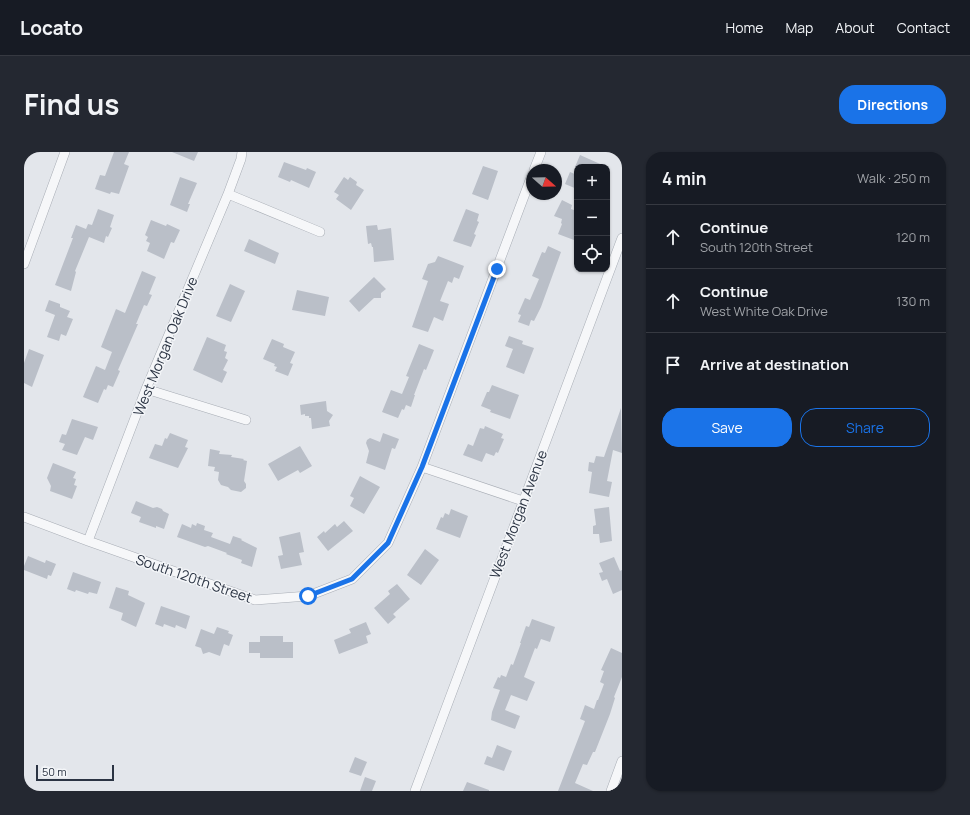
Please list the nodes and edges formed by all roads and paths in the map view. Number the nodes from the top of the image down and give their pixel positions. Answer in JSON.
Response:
{"nodes":[{"id":1,"x":65,"y":152,"type":"edge"},
{"id":2,"x":242,"y":152,"type":"edge"},
{"id":3,"x":541,"y":152,"type":"edge"},
{"id":4,"x":536,"y":164,"type":"edge"},
{"id":5,"x":526,"y":191,"type":"edge"},
{"id":6,"x":228,"y":194,"type":"junction"},
{"id":7,"x":320,"y":232,"type":"dead end"},
{"id":8,"x":622,"y":238,"type":"edge"},
{"id":9,"x":24,"y":264,"type":"edge"},
{"id":10,"x":146,"y":389,"type":"junction"},
{"id":11,"x":246,"y":420,"type":"dead end"},
{"id":12,"x":422,"y":467,"type":"junction"},
{"id":13,"x":523,"y":501,"type":"junction"},
{"id":14,"x":24,"y":517,"type":"edge"},
{"id":15,"x":88,"y":541,"type":"junction"},
{"id":16,"x":622,"y":761,"type":"edge"},
{"id":17,"x":415,"y":791,"type":"edge"},
{"id":18,"x":611,"y":791,"type":"edge"}],
"edges":[{"from":1,"to":9,"type":"street"},
{"from":2,"to":6,"type":"street","name":"West Morgan Oak Drive"},
{"from":3,"to":4,"type":"street"},
{"from":5,"to":12,"type":"street","name":"South 120th Street"},
{"from":6,"to":7,"type":"street"},
{"from":6,"to":10,"type":"street","name":"West Morgan Oak Drive"},
{"from":8,"to":13,"type":"street","name":"West Morgan Avenue"},
{"from":10,"to":11,"type":"street"},
{"from":10,"to":15,"type":"street","name":"West Morgan Oak Drive"},
{"from":12,"to":13,"type":"street"},
{"from":12,"to":15,"type":"street","name":"South 120th Street"},
{"from":13,"to":17,"type":"street","name":"West Morgan Avenue"},
{"from":14,"to":15,"type":"street","name":"South 120th Street"},
{"from":16,"to":18,"type":"street"}]}
